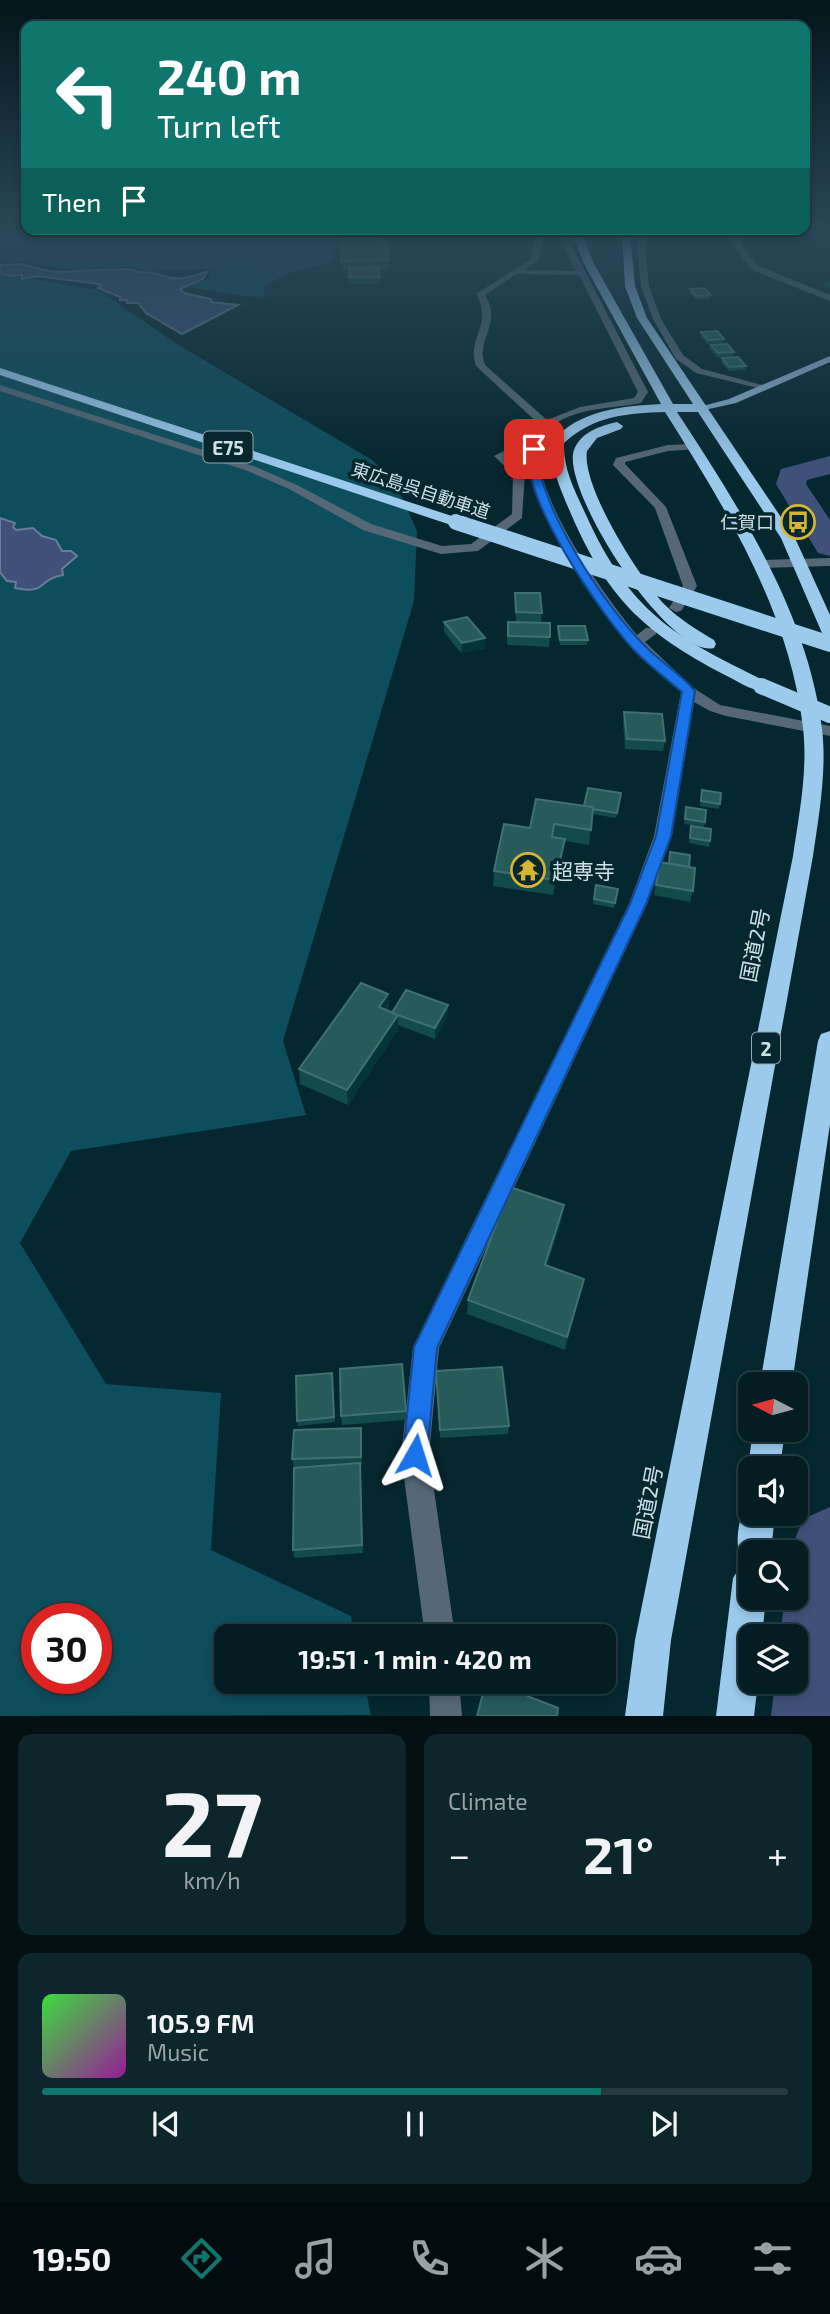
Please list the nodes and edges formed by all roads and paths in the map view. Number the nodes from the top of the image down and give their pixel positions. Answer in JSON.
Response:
{"nodes":[{"id":1,"x":488,"y":313,"type":"edge"},
{"id":2,"x":603,"y":313,"type":"edge"},
{"id":3,"x":618,"y":313,"type":"edge"},
{"id":4,"x":640,"y":313,"type":"edge"},
{"id":5,"x":655,"y":313,"type":"edge"},
{"id":6,"x":830,"y":359,"type":"edge"},
{"id":7,"x":647,"y":365,"type":"junction"},
{"id":8,"x":631,"y":366,"type":"junction"},
{"id":9,"x":0,"y":371,"type":"edge"},
{"id":10,"x":0,"y":388,"type":"edge"},
{"id":11,"x":763,"y":388,"type":"junction"},
{"id":12,"x":699,"y":408,"type":"junction"},
{"id":13,"x":673,"y":414,"type":"junction"},
{"id":14,"x":546,"y":425,"type":"junction"},
{"id":15,"x":695,"y":447,"type":"junction"},
{"id":16,"x":534,"y":449,"type":"junction"},
{"id":17,"x":800,"y":562,"type":"junction"},
{"id":18,"x":830,"y":562,"type":"edge"},
{"id":19,"x":761,"y":564,"type":"junction"},
{"id":20,"x":676,"y":608,"type":"dead end"},
{"id":21,"x":651,"y":631,"type":"dead end"},
{"id":22,"x":830,"y":633,"type":"edge"},
{"id":23,"x":635,"y":643,"type":"junction"},
{"id":24,"x":830,"y":644,"type":"edge"},
{"id":25,"x":762,"y":679,"type":"junction"},
{"id":26,"x":689,"y":691,"type":"junction"},
{"id":27,"x":830,"y":701,"type":"edge"},
{"id":28,"x":824,"y":725,"type":"edge"},
{"id":29,"x":830,"y":1041,"type":"edge"},
{"id":30,"x":778,"y":1372,"type":"edge"},
{"id":31,"x":747,"y":1610,"type":"edge"},
{"id":32,"x":438,"y":1624,"type":"edge"},
{"id":33,"x":445,"y":1694,"type":"edge"},
{"id":34,"x":446,"y":1716,"type":"edge"},
{"id":35,"x":644,"y":1716,"type":"edge"},
{"id":36,"x":734,"y":1716,"type":"edge"}],
"edges":[{"from":1,"to":14,"type":"street"},
{"from":2,"to":8,"type":"street"},
{"from":3,"to":7,"type":"highway","name":"国道2号","number":"2"},
{"from":4,"to":12,"type":"highway"},
{"from":5,"to":11,"type":"street"},
{"from":6,"to":11,"type":"main road"},
{"from":7,"to":8,"type":"street"},
{"from":7,"to":13,"type":"highway","name":"国道2号","number":"2"},
{"from":8,"to":14,"type":"street"},
{"from":9,"to":24,"type":"highway","name":"東広島呉自動車道","number":"E75","bridge":true},
{"from":10,"to":16,"type":"street"},
{"from":11,"to":12,"type":"main road"},
{"from":12,"to":13,"type":"highway"},
{"from":12,"to":17,"type":"highway"},
{"from":13,"to":15,"type":"highway","name":"国道2号","number":"2"},
{"from":13,"to":25,"type":"highway"},
{"from":13,"to":25,"type":"highway"},
{"from":14,"to":16,"type":"street"},
{"from":15,"to":19,"type":"highway","name":"国道2号","number":"2"},
{"from":15,"to":20,"type":"street"},
{"from":16,"to":23,"type":"street"},
{"from":17,"to":18,"type":"street"},
{"from":17,"to":19,"type":"street"},
{"from":17,"to":22,"type":"highway"},
{"from":19,"to":28,"type":"highway","name":"国道2号","number":"2"},
{"from":21,"to":23,"type":"street"},
{"from":23,"to":26,"type":"street"},
{"from":25,"to":27,"type":"highway"},
{"from":25,"to":28,"type":"highway","bridge":true},
{"from":26,"to":28,"type":"street"},
{"from":26,"to":32,"type":"street"},
{"from":28,"to":35,"type":"highway","name":"国道2号","number":"2"},
{"from":29,"to":30,"type":"highway"},
{"from":31,"to":36,"type":"highway"},
{"from":33,"to":34,"type":"street"}]}
